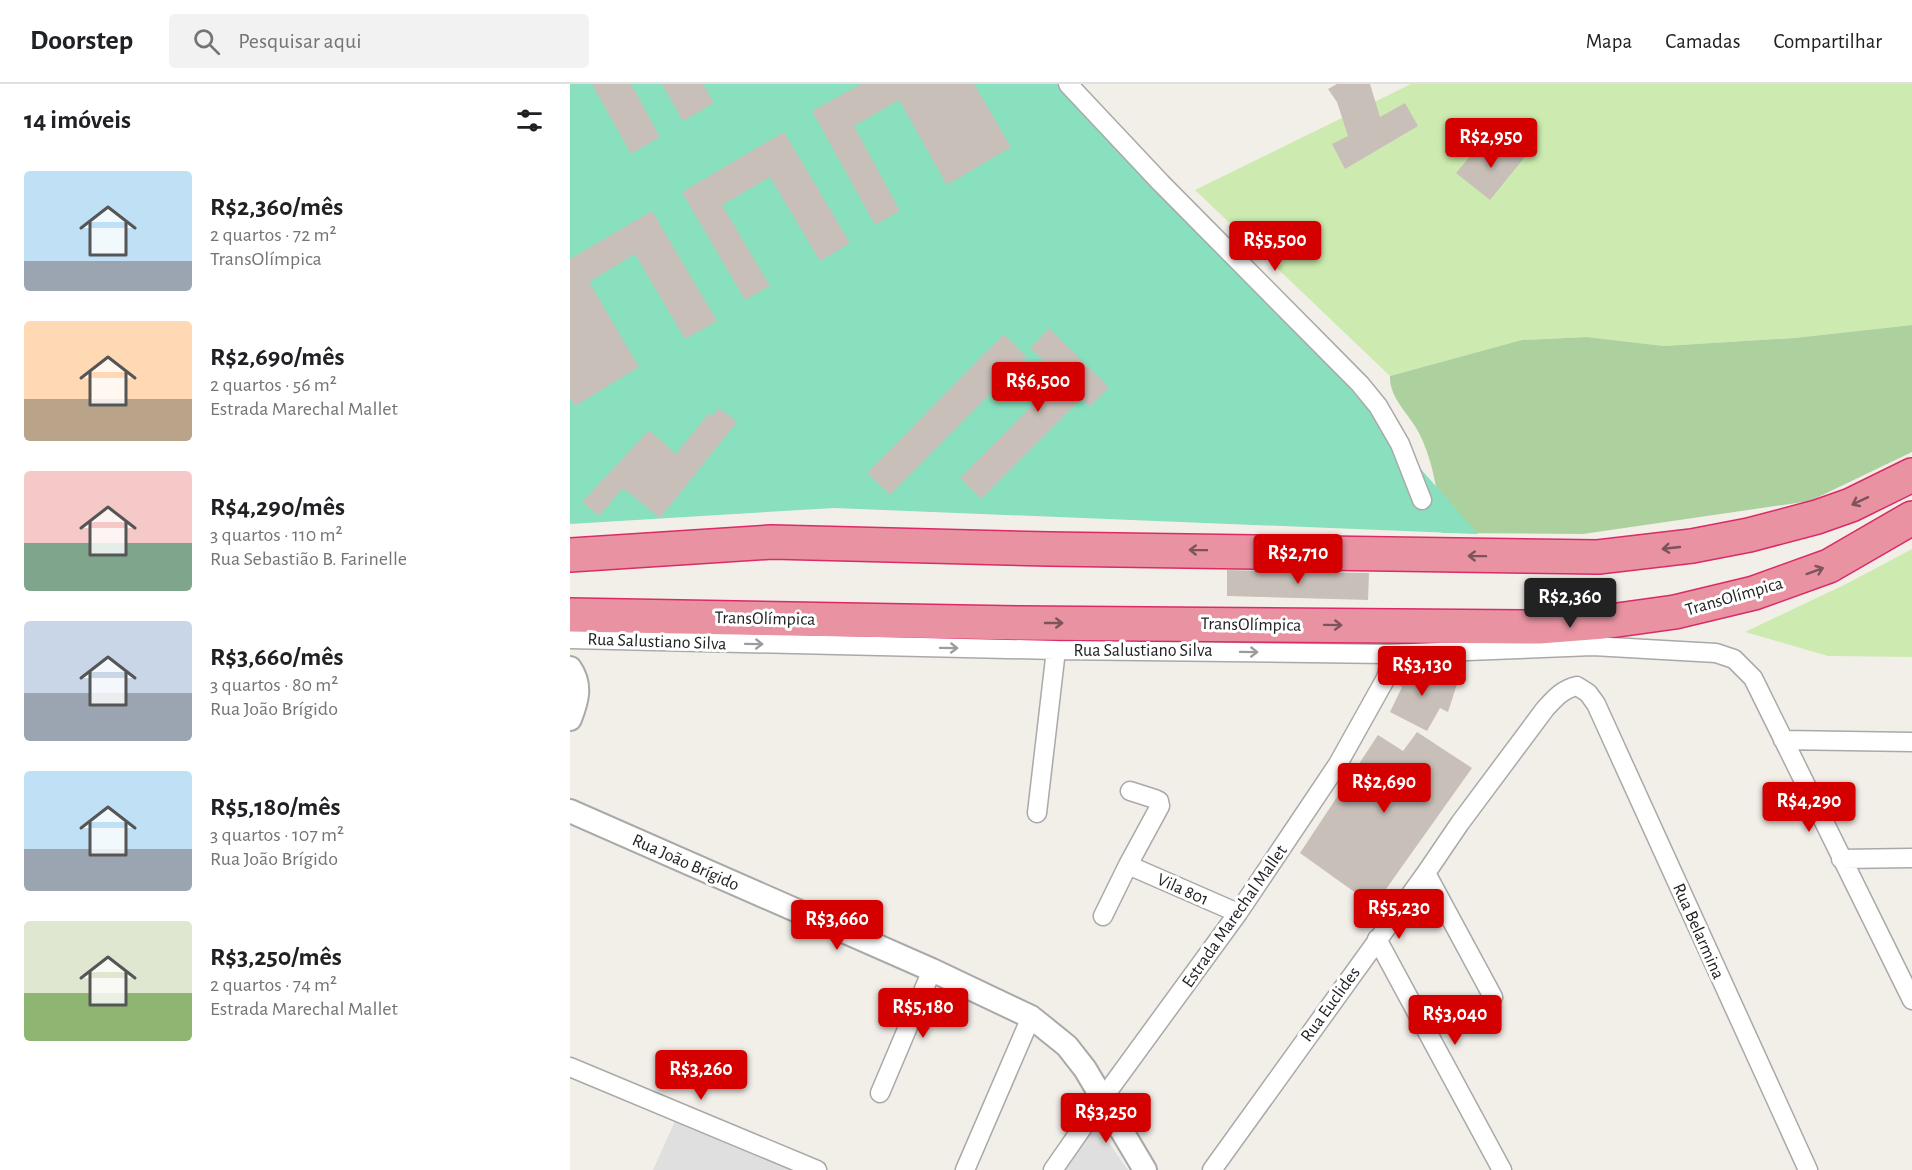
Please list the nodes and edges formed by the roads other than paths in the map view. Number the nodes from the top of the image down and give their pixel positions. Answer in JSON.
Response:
{"nodes":[{"id":1,"x":1068,"y":84,"type":"edge"},
{"id":2,"x":1912,"y":475,"type":"edge"},
{"id":3,"x":1422,"y":500,"type":"dead end"},
{"id":4,"x":1912,"y":518,"type":"edge"},
{"id":5,"x":570,"y":555,"type":"edge"},
{"id":6,"x":1019,"y":623,"type":"junction"},
{"id":7,"x":572,"y":640,"type":"edge"},
{"id":8,"x":1056,"y":650,"type":"junction"},
{"id":9,"x":1389,"y":654,"type":"junction"},
{"id":10,"x":1588,"y":693,"type":"joint"},
{"id":11,"x":573,"y":712,"type":"edge"},
{"id":12,"x":1783,"y":740,"type":"junction"},
{"id":13,"x":1912,"y":742,"type":"edge"},
{"id":14,"x":1130,"y":791,"type":"dead end"},
{"id":15,"x":570,"y":811,"type":"edge"},
{"id":16,"x":1037,"y":813,"type":"dead end"},
{"id":17,"x":1912,"y":858,"type":"edge"},
{"id":18,"x":1841,"y":859,"type":"junction"},
{"id":19,"x":1128,"y":865,"type":"junction"},
{"id":20,"x":1426,"y":873,"type":"junction"},
{"id":21,"x":1238,"y":913,"type":"junction"},
{"id":22,"x":1103,"y":916,"type":"dead end"},
{"id":23,"x":1377,"y":939,"type":"junction"},
{"id":24,"x":932,"y":970,"type":"junction"},
{"id":25,"x":1492,"y":997,"type":"dead end"},
{"id":26,"x":1912,"y":1000,"type":"edge"},
{"id":27,"x":1031,"y":1017,"type":"junction"},
{"id":28,"x":570,"y":1067,"type":"edge"},
{"id":29,"x":880,"y":1093,"type":"dead end"},
{"id":30,"x":1103,"y":1098,"type":"junction"},
{"id":31,"x":817,"y":1170,"type":"edge"},
{"id":32,"x":965,"y":1170,"type":"edge"},
{"id":33,"x":1053,"y":1170,"type":"edge"},
{"id":34,"x":1145,"y":1170,"type":"edge"},
{"id":35,"x":1212,"y":1170,"type":"edge"},
{"id":36,"x":1502,"y":1170,"type":"edge"},
{"id":37,"x":1808,"y":1170,"type":"edge"}],
"edges":[{"from":1,"to":3,"type":"street"},
{"from":2,"to":5,"type":"highway","one_way":true},
{"from":6,"to":4,"type":"highway","name":"TransOlímpica","one_way":true},
{"from":6,"to":7,"type":"highway"},
{"from":6,"to":7,"type":"highway","name":"TransOlímpica"},
{"from":7,"to":8,"type":"street","name":"Rua Salustiano Silva","one_way":true},
{"from":7,"to":11,"type":"street"},
{"from":8,"to":9,"type":"street","name":"Rua Salustiano Silva","one_way":true},
{"from":8,"to":16,"type":"street"},
{"from":9,"to":12,"type":"street","name":"Rua Salustiano Silva"},
{"from":9,"to":21,"type":"street","name":"Estrada Marechal Mallet"},
{"from":10,"to":20,"type":"street","name":"Rua Euclides"},
{"from":10,"to":37,"type":"street","name":"Rua Belarmina"},
{"from":12,"to":13,"type":"street"},
{"from":12,"to":18,"type":"street"},
{"from":14,"to":19,"type":"street"},
{"from":15,"to":24,"type":"street","name":"Rua João Brígido"},
{"from":17,"to":18,"type":"street"},
{"from":18,"to":26,"type":"street"},
{"from":19,"to":21,"type":"street","name":"Vila 801"},
{"from":19,"to":22,"type":"street"},
{"from":20,"to":23,"type":"street","name":"Rua Euclides"},
{"from":20,"to":25,"type":"street"},
{"from":21,"to":30,"type":"street","name":"Estrada Marechal Mallet"},
{"from":23,"to":35,"type":"street","name":"Rua Euclides"},
{"from":23,"to":36,"type":"street"},
{"from":24,"to":27,"type":"street","name":"Rua João Brígido"},
{"from":24,"to":29,"type":"street"},
{"from":27,"to":30,"type":"street","name":"Rua João Brígido"},
{"from":27,"to":32,"type":"street"},
{"from":28,"to":31,"type":"street"},
{"from":30,"to":33,"type":"street","name":"Estrada Marechal Mallet"},
{"from":30,"to":34,"type":"street"}]}
